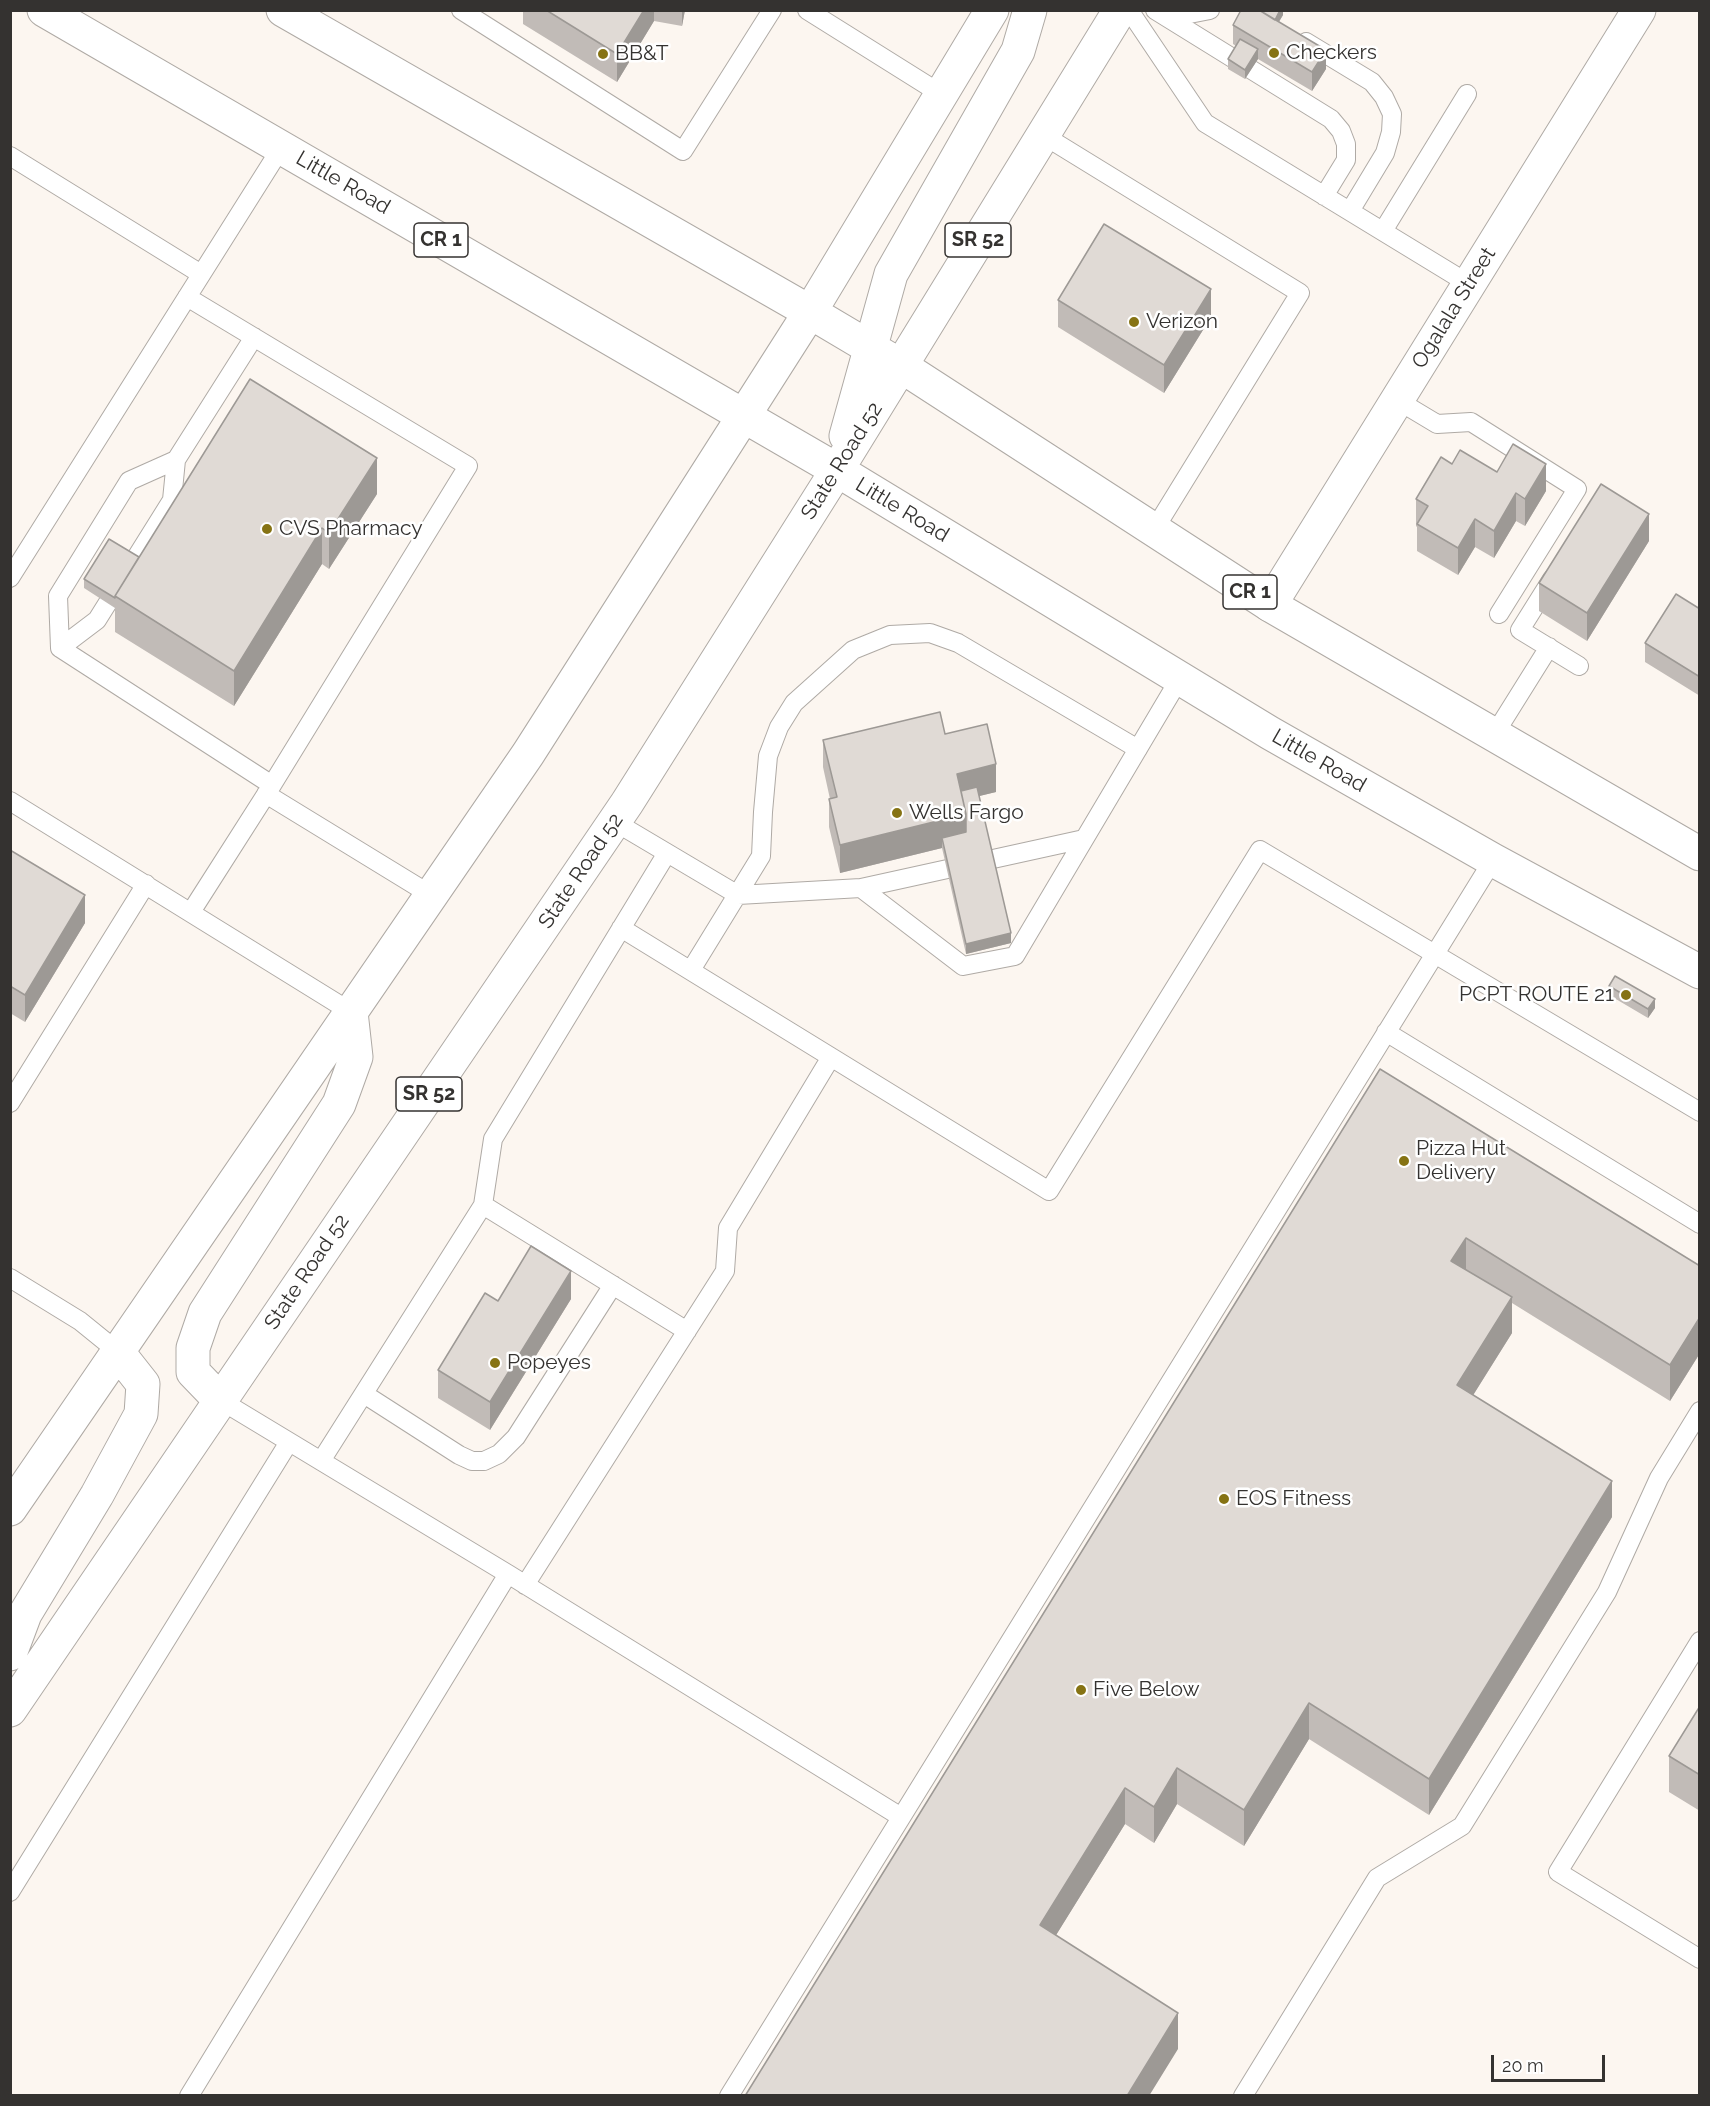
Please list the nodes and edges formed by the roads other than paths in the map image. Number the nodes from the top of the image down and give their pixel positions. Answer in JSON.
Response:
{"nodes":[{"id":1,"x":44,"y":10,"type":"edge"},
{"id":2,"x":283,"y":10,"type":"edge"},
{"id":3,"x":461,"y":10,"type":"edge"},
{"id":4,"x":772,"y":10,"type":"edge"},
{"id":5,"x":807,"y":10,"type":"edge"},
{"id":6,"x":992,"y":10,"type":"edge"},
{"id":7,"x":1029,"y":10,"type":"edge"},
{"id":8,"x":1120,"y":10,"type":"edge"},
{"id":9,"x":1129,"y":10,"type":"edge"},
{"id":10,"x":1210,"y":10,"type":"edge"},
{"id":11,"x":1639,"y":10,"type":"edge"},
{"id":12,"x":1162,"y":14,"type":"edge"},
{"id":13,"x":1292,"y":34,"type":"edge"},
{"id":14,"x":941,"y":94,"type":"junction"},
{"id":15,"x":1467,"y":94,"type":"dead end"},
{"id":16,"x":1043,"y":135,"type":"junction"},
{"id":17,"x":281,"y":148,"type":"junction"},
{"id":18,"x":10,"y":156,"type":"edge"},
{"id":19,"x":1324,"y":196,"type":"junction"},
{"id":20,"x":1350,"y":211,"type":"junction"},
{"id":21,"x":1383,"y":231,"type":"junction"},
{"id":22,"x":201,"y":274,"type":"junction"},
{"id":23,"x":1469,"y":284,"type":"junction"},
{"id":24,"x":187,"y":297,"type":"junction"},
{"id":25,"x":810,"y":312,"type":"junction"},
{"id":26,"x":254,"y":337,"type":"junction"},
{"id":27,"x":869,"y":348,"type":"junction"},
{"id":28,"x":901,"y":366,"type":"junction"},
{"id":29,"x":1397,"y":400,"type":"junction"},
{"id":30,"x":744,"y":415,"type":"junction"},
{"id":31,"x":176,"y":460,"type":"junction"},
{"id":32,"x":837,"y":470,"type":"junction"},
{"id":33,"x":1154,"y":530,"type":"junction"},
{"id":34,"x":1562,"y":562,"type":"edge"},
{"id":35,"x":10,"y":578,"type":"edge"},
{"id":36,"x":1270,"y":605,"type":"junction"},
{"id":37,"x":1499,"y":615,"type":"dead end"},
{"id":38,"x":1549,"y":647,"type":"junction"},
{"id":39,"x":60,"y":648,"type":"junction"},
{"id":40,"x":1580,"y":666,"type":"dead end"},
{"id":41,"x":1180,"y":678,"type":"junction"},
{"id":42,"x":1494,"y":735,"type":"junction"},
{"id":43,"x":1138,"y":750,"type":"junction"},
{"id":44,"x":269,"y":790,"type":"junction"},
{"id":45,"x":10,"y":801,"type":"edge"},
{"id":46,"x":615,"y":822,"type":"junction"},
{"id":47,"x":1084,"y":839,"type":"junction"},
{"id":48,"x":667,"y":853,"type":"junction"},
{"id":49,"x":1700,"y":854,"type":"edge"},
{"id":50,"x":1494,"y":860,"type":"junction"},
{"id":51,"x":146,"y":884,"type":"junction"},
{"id":52,"x":861,"y":888,"type":"junction"},
{"id":53,"x":431,"y":895,"type":"junction"},
{"id":54,"x":738,"y":895,"type":"junction"},
{"id":55,"x":191,"y":912,"type":"junction"},
{"id":56,"x":621,"y":927,"type":"junction"},
{"id":57,"x":1435,"y":954,"type":"junction"},
{"id":58,"x":691,"y":970,"type":"junction"},
{"id":59,"x":1700,"y":972,"type":"edge"},
{"id":60,"x":351,"y":1012,"type":"junction"},
{"id":61,"x":1386,"y":1032,"type":"junction"},
{"id":62,"x":831,"y":1056,"type":"junction"},
{"id":63,"x":10,"y":1103,"type":"edge"},
{"id":64,"x":1700,"y":1112,"type":"edge"},
{"id":65,"x":483,"y":1205,"type":"junction"},
{"id":66,"x":1700,"y":1224,"type":"edge"},
{"id":67,"x":10,"y":1278,"type":"edge"},
{"id":68,"x":613,"y":1285,"type":"junction"},
{"id":69,"x":687,"y":1331,"type":"junction"},
{"id":70,"x":117,"y":1351,"type":"junction"},
{"id":71,"x":364,"y":1394,"type":"junction"},
{"id":72,"x":220,"y":1400,"type":"junction"},
{"id":73,"x":1700,"y":1411,"type":"edge"},
{"id":74,"x":289,"y":1442,"type":"junction"},
{"id":75,"x":321,"y":1461,"type":"junction"},
{"id":76,"x":10,"y":1509,"type":"edge"},
{"id":77,"x":508,"y":1574,"type":"junction"},
{"id":78,"x":525,"y":1585,"type":"junction"},
{"id":79,"x":1700,"y":1641,"type":"edge"},
{"id":80,"x":10,"y":1654,"type":"edge"},
{"id":81,"x":10,"y":1710,"type":"edge"},
{"id":82,"x":901,"y":1817,"type":"junction"},
{"id":83,"x":10,"y":1892,"type":"edge"},
{"id":84,"x":1700,"y":1959,"type":"edge"},
{"id":85,"x":189,"y":2096,"type":"edge"},
{"id":86,"x":729,"y":2096,"type":"edge"},
{"id":87,"x":1243,"y":2096,"type":"edge"}],
"edges":[{"from":1,"to":17,"type":"main road","name":"Little Road","number":"CR 1"},
{"from":2,"to":25,"type":"main road","number":"CR 1"},
{"from":3,"to":4,"type":"lane"},
{"from":5,"to":14,"type":"lane"},
{"from":6,"to":14,"type":"main road"},
{"from":7,"to":27,"type":"main road"},
{"from":8,"to":16,"type":"main road","name":"State Road 52","number":"SR 52"},
{"from":9,"to":19,"type":"lane"},
{"from":10,"to":12,"type":"lane"},
{"from":11,"to":23,"type":"main road","name":"Ogalala Street"},
{"from":12,"to":19,"type":"lane"},
{"from":13,"to":20,"type":"lane"},
{"from":14,"to":25,"type":"main road"},
{"from":15,"to":21,"type":"lane"},
{"from":16,"to":28,"type":"main road","name":"State Road 52","number":"SR 52"},
{"from":16,"to":33,"type":"lane"},
{"from":17,"to":22,"type":"lane"},
{"from":17,"to":30,"type":"main road","name":"Little Road","number":"CR 1"},
{"from":18,"to":22,"type":"lane"},
{"from":19,"to":20,"type":"lane"},
{"from":20,"to":21,"type":"lane"},
{"from":21,"to":23,"type":"lane"},
{"from":22,"to":24,"type":"lane"},
{"from":23,"to":29,"type":"main road","name":"Ogalala Street"},
{"from":24,"to":26,"type":"lane"},
{"from":24,"to":35,"type":"lane"},
{"from":25,"to":27,"type":"main road","number":"CR 1"},
{"from":25,"to":30,"type":"main road"},
{"from":26,"to":31,"type":"lane"},
{"from":26,"to":44,"type":"lane"},
{"from":27,"to":28,"type":"main road","number":"CR 1"},
{"from":27,"to":32,"type":"main road"},
{"from":28,"to":32,"type":"main road","name":"State Road 52","number":"SR 52"},
{"from":28,"to":33,"type":"main road","number":"CR 1"},
{"from":29,"to":36,"type":"main road","name":"Ogalala Street"},
{"from":29,"to":37,"type":"lane"},
{"from":30,"to":32,"type":"main road","name":"Little Road","number":"CR 1"},
{"from":30,"to":53,"type":"main road"},
{"from":31,"to":39,"type":"lane"},
{"from":31,"to":39,"type":"lane"},
{"from":32,"to":41,"type":"main road","name":"Little Road","number":"CR 1"},
{"from":32,"to":46,"type":"main road","name":"State Road 52","number":"SR 52"},
{"from":33,"to":36,"type":"main road","number":"CR 1"},
{"from":34,"to":38,"type":"lane"},
{"from":36,"to":42,"type":"main road","number":"CR 1"},
{"from":38,"to":40,"type":"lane"},
{"from":38,"to":42,"type":"lane"},
{"from":39,"to":44,"type":"lane"},
{"from":41,"to":43,"type":"lane"},
{"from":41,"to":50,"type":"main road","name":"Little Road","number":"CR 1"},
{"from":42,"to":49,"type":"main road","number":"CR 1"},
{"from":43,"to":47,"type":"lane"},
{"from":43,"to":54,"type":"lane"},
{"from":44,"to":53,"type":"lane"},
{"from":44,"to":55,"type":"lane"},
{"from":45,"to":51,"type":"lane"},
{"from":46,"to":48,"type":"lane"},
{"from":46,"to":72,"type":"main road","name":"State Road 52","number":"SR 52"},
{"from":47,"to":52,"type":"lane"},
{"from":47,"to":52,"type":"lane"},
{"from":48,"to":54,"type":"lane"},
{"from":48,"to":56,"type":"lane"},
{"from":50,"to":57,"type":"lane"},
{"from":50,"to":59,"type":"main road","name":"Little Road","number":"CR 1"},
{"from":51,"to":55,"type":"lane"},
{"from":51,"to":63,"type":"lane"},
{"from":52,"to":54,"type":"lane"},
{"from":53,"to":60,"type":"main road"},
{"from":54,"to":58,"type":"lane"},
{"from":55,"to":60,"type":"lane"},
{"from":56,"to":58,"type":"lane"},
{"from":56,"to":65,"type":"lane"},
{"from":57,"to":61,"type":"lane"},
{"from":57,"to":62,"type":"lane"},
{"from":57,"to":64,"type":"lane"},
{"from":58,"to":62,"type":"lane"},
{"from":60,"to":70,"type":"main road"},
{"from":60,"to":72,"type":"main road"},
{"from":61,"to":66,"type":"lane"},
{"from":61,"to":82,"type":"lane"},
{"from":62,"to":69,"type":"lane"},
{"from":65,"to":68,"type":"lane"},
{"from":65,"to":71,"type":"lane"},
{"from":67,"to":70,"type":"lane"},
{"from":68,"to":69,"type":"lane"},
{"from":68,"to":71,"type":"lane"},
{"from":69,"to":78,"type":"lane"},
{"from":70,"to":76,"type":"main road"},
{"from":70,"to":80,"type":"main road"},
{"from":71,"to":75,"type":"lane"},
{"from":72,"to":74,"type":"lane"},
{"from":72,"to":81,"type":"main road","name":"State Road 52","number":"SR 52"},
{"from":73,"to":87,"type":"lane"},
{"from":74,"to":75,"type":"lane"},
{"from":74,"to":83,"type":"lane"},
{"from":75,"to":77,"type":"lane"},
{"from":77,"to":78,"type":"lane"},
{"from":77,"to":85,"type":"lane"},
{"from":78,"to":82,"type":"lane"},
{"from":79,"to":84,"type":"lane"},
{"from":82,"to":86,"type":"lane"}]}
